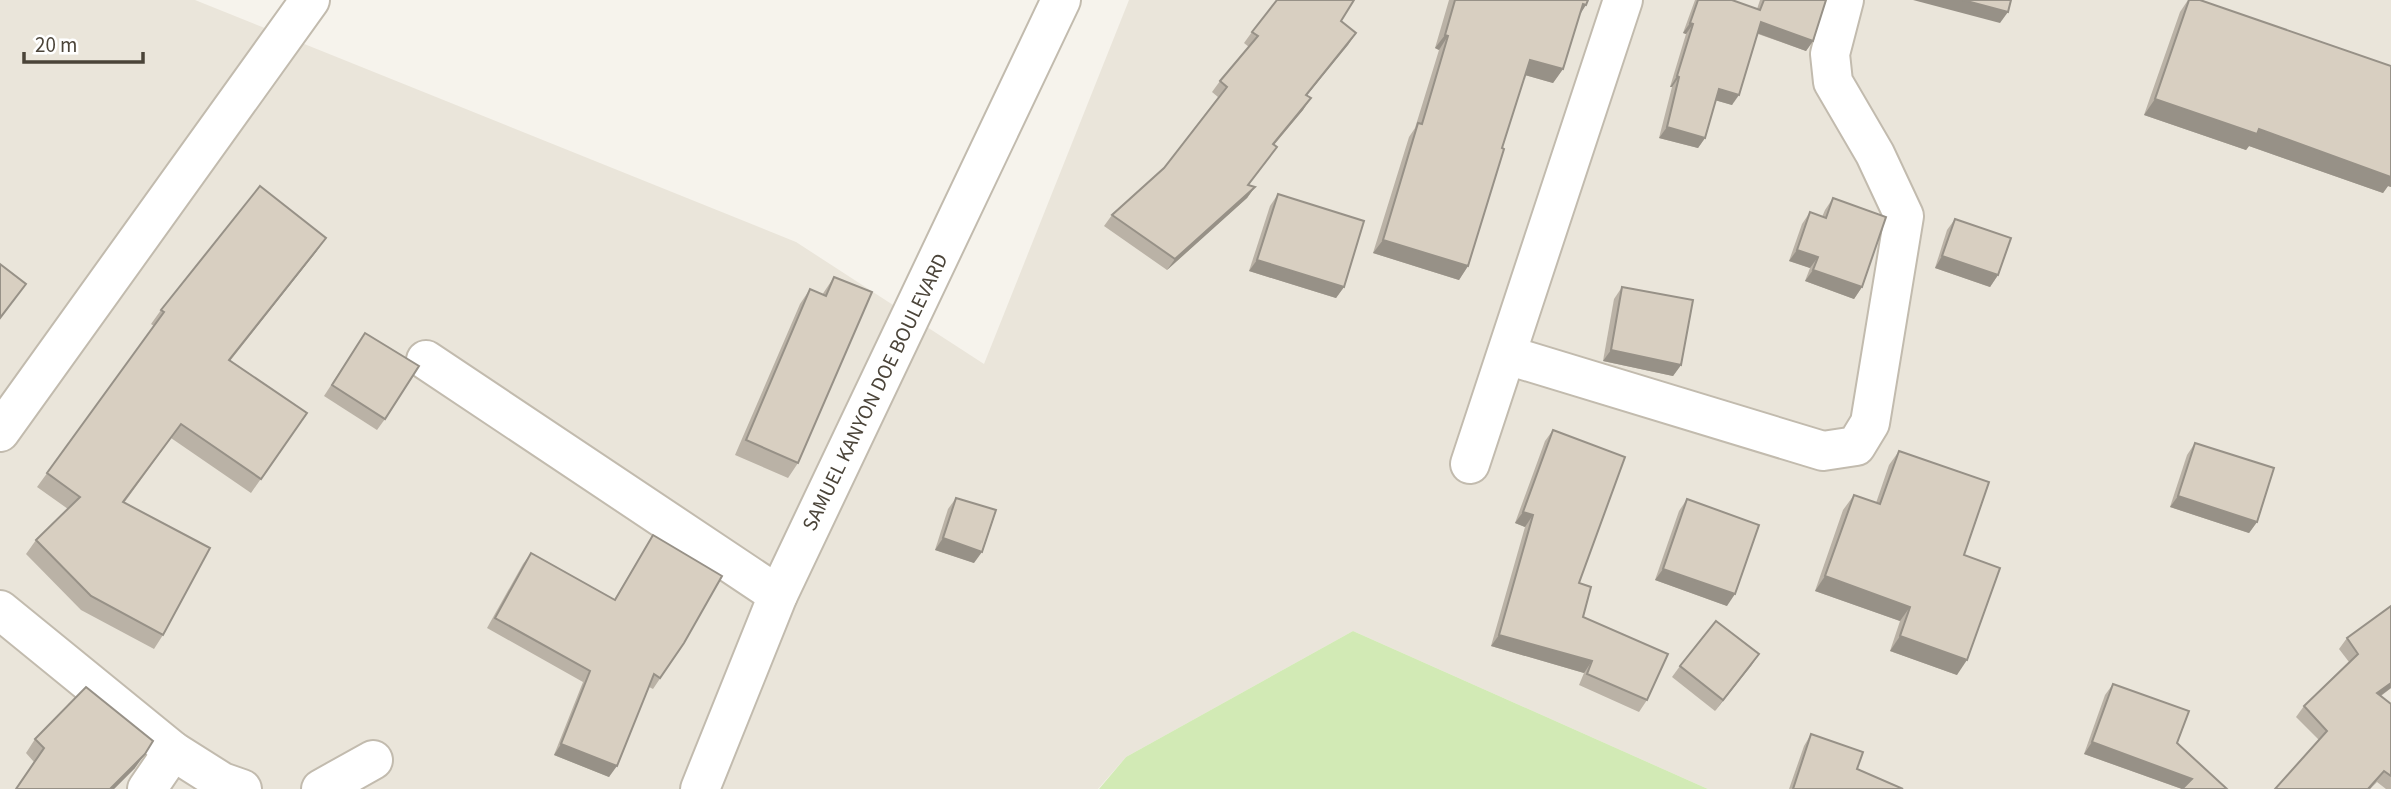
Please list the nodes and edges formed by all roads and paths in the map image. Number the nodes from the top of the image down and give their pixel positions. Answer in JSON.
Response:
{"nodes":[{"id":1,"x":310,"y":0,"type":"edge"},
{"id":2,"x":1061,"y":0,"type":"edge"},
{"id":3,"x":1623,"y":0,"type":"edge"},
{"id":4,"x":1844,"y":0,"type":"edge"},
{"id":5,"x":1507,"y":355,"type":"junction"},
{"id":6,"x":426,"y":360,"type":"dead end"},
{"id":7,"x":0,"y":432,"type":"edge"},
{"id":8,"x":1470,"y":464,"type":"dead end"},
{"id":9,"x":778,"y":595,"type":"junction"},
{"id":10,"x":0,"y":610,"type":"edge"},
{"id":11,"x":173,"y":751,"type":"junction"},
{"id":12,"x":373,"y":760,"type":"dead end"},
{"id":13,"x":147,"y":789,"type":"edge"},
{"id":14,"x":242,"y":789,"type":"edge"},
{"id":15,"x":321,"y":789,"type":"edge"},
{"id":16,"x":700,"y":789,"type":"edge"}],
"edges":[{"from":1,"to":7,"type":"street"},
{"from":2,"to":9,"type":"street","name":"SAMUEL KANYON DOE BOULEVARD"},
{"from":3,"to":5,"type":"street"},
{"from":4,"to":5,"type":"street"},
{"from":5,"to":8,"type":"street"},
{"from":6,"to":9,"type":"street"},
{"from":9,"to":16,"type":"street","name":"SAMUEL KANYON DOE BOULEVARD"},
{"from":10,"to":11,"type":"street"},
{"from":11,"to":13,"type":"street"},
{"from":11,"to":14,"type":"street"},
{"from":12,"to":15,"type":"street"}]}
